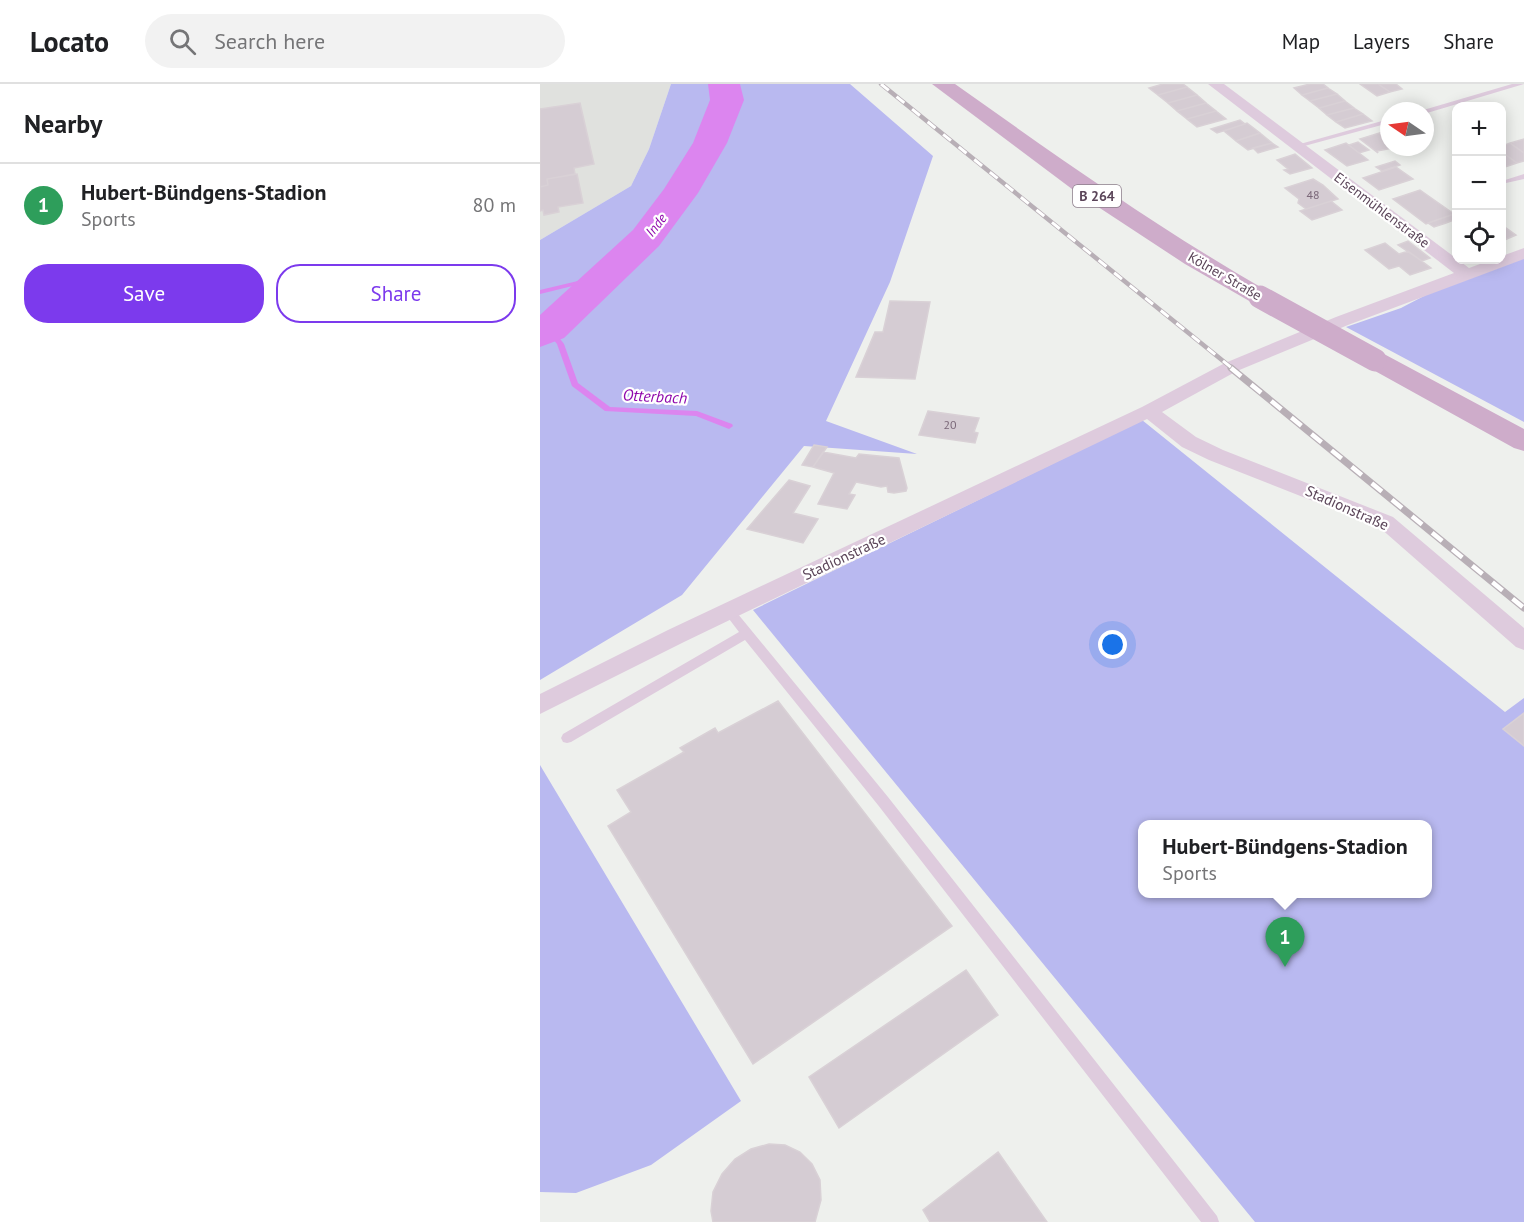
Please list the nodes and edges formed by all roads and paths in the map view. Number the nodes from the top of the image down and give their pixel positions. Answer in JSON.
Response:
{"nodes":[{"id":1,"x":942,"y":84,"type":"edge"},
{"id":2,"x":1215,"y":84,"type":"edge"},
{"id":3,"x":1520,"y":84,"type":"edge"},
{"id":4,"x":1434,"y":108,"type":"edge"},
{"id":5,"x":1380,"y":123,"type":"edge"},
{"id":6,"x":1297,"y":146,"type":"junction"},
{"id":7,"x":1524,"y":176,"type":"edge"},
{"id":8,"x":1506,"y":181,"type":"dead end"},
{"id":9,"x":1524,"y":253,"type":"edge"},
{"id":10,"x":1466,"y":274,"type":"junction"},
{"id":11,"x":1149,"y":411,"type":"junction"},
{"id":12,"x":1524,"y":441,"type":"edge"},
{"id":13,"x":729,"y":611,"type":"junction"},
{"id":14,"x":747,"y":633,"type":"junction"},
{"id":15,"x":1524,"y":640,"type":"edge"},
{"id":16,"x":540,"y":705,"type":"edge"},
{"id":17,"x":567,"y":738,"type":"dead end"},
{"id":18,"x":1211,"y":1222,"type":"edge"}],
"edges":[{"from":1,"to":12,"type":"main road","name":"Kölner Straße","number":"B 264","bridge":true},
{"from":2,"to":6,"type":"street","name":"Eisenmühlenstraße"},
{"from":3,"to":4,"type":"lane"},
{"from":5,"to":6,"type":"lane"},
{"from":6,"to":10,"type":"street","name":"Eisenmühlenstraße"},
{"from":7,"to":8,"type":"lane"},
{"from":9,"to":10,"type":"street","name":"Stadionstraße"},
{"from":10,"to":11,"type":"street","name":"Stadionstraße"},
{"from":11,"to":13,"type":"street","name":"Stadionstraße"},
{"from":11,"to":15,"type":"street","name":"Stadionstraße"},
{"from":13,"to":14,"type":"lane"},
{"from":13,"to":16,"type":"street","name":"Stadionstraße"},
{"from":14,"to":17,"type":"lane"},
{"from":14,"to":18,"type":"lane"}]}
